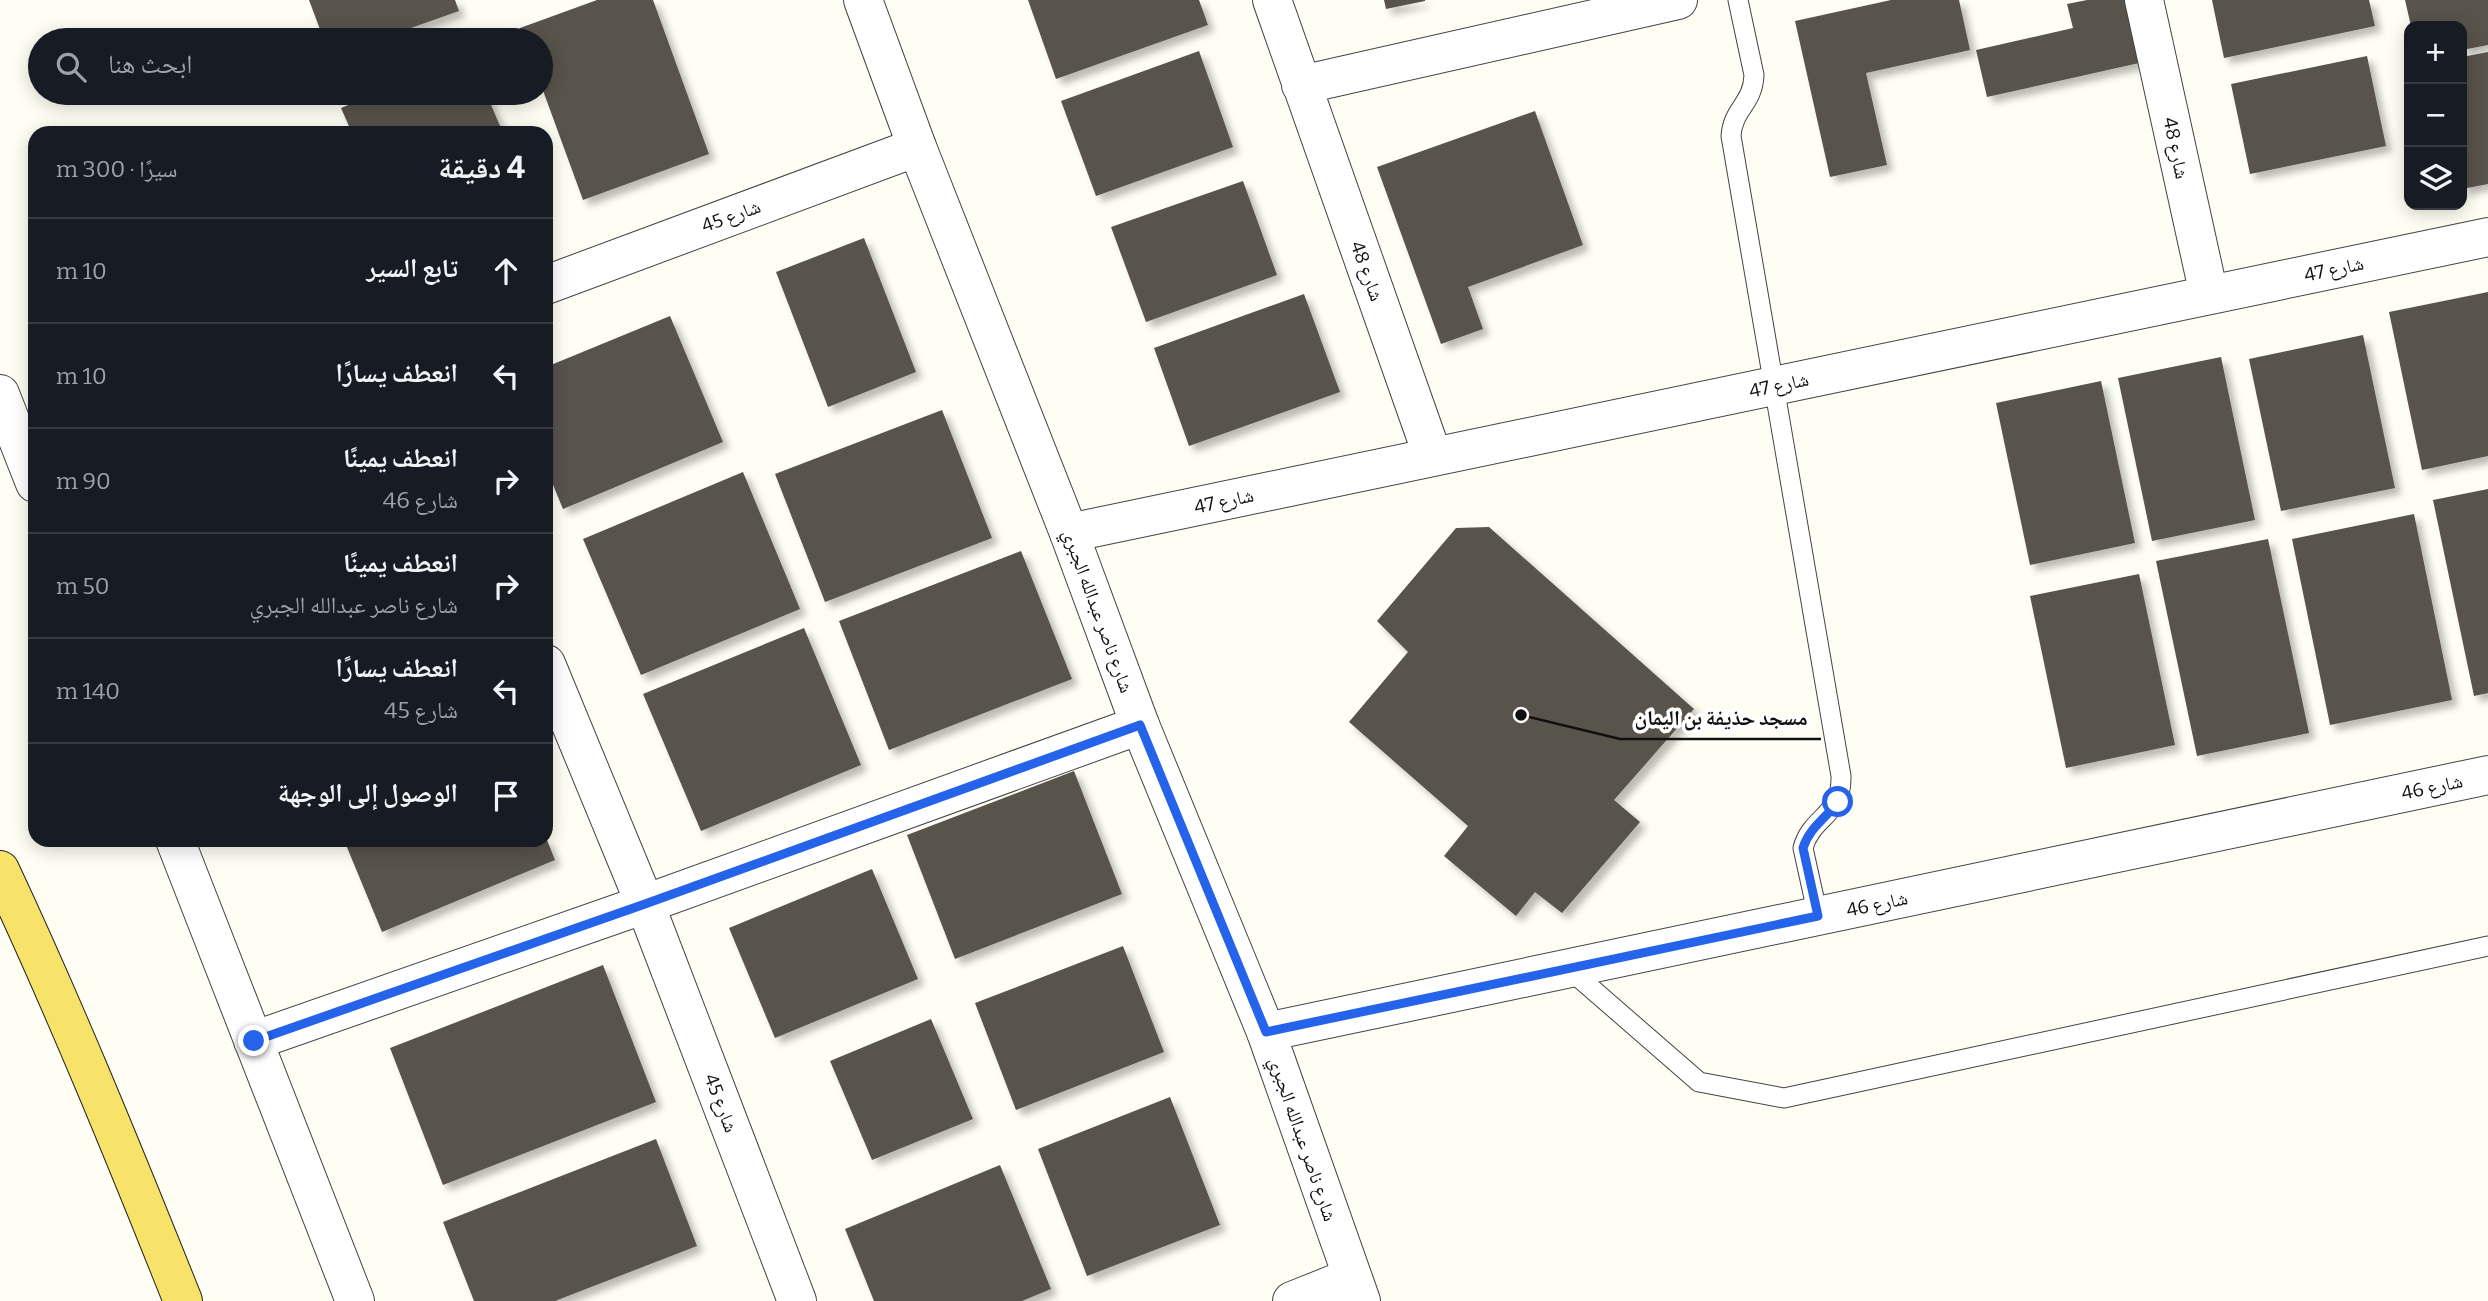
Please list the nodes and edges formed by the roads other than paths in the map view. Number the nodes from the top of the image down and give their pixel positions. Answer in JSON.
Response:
{"nodes":[{"id":1,"x":863,"y":0,"type":"edge"},
{"id":2,"x":1272,"y":0,"type":"edge"},
{"id":3,"x":1678,"y":0,"type":"edge"},
{"id":4,"x":1738,"y":0,"type":"edge"},
{"id":5,"x":2144,"y":0,"type":"edge"},
{"id":6,"x":1301,"y":85,"type":"junction"},
{"id":7,"x":917,"y":147,"type":"junction"},
{"id":8,"x":2488,"y":237,"type":"edge"},
{"id":9,"x":553,"y":282,"type":"edge"},
{"id":10,"x":2208,"y":295,"type":"junction"},
{"id":11,"x":1774,"y":386,"type":"junction"},
{"id":12,"x":0,"y":394,"type":"edge"},
{"id":13,"x":1433,"y":457,"type":"junction"},
{"id":14,"x":28,"y":465,"type":"edge"},
{"id":15,"x":1069,"y":533,"type":"junction"},
{"id":16,"x":553,"y":681,"type":"edge"},
{"id":17,"x":1140,"y":725,"type":"junction"},
{"id":18,"x":2488,"y":775,"type":"edge"},
{"id":19,"x":178,"y":847,"type":"edge"},
{"id":20,"x":0,"y":870,"type":"edge"},
{"id":21,"x":645,"y":904,"type":"junction"},
{"id":22,"x":1818,"y":916,"type":"junction"},
{"id":23,"x":2488,"y":946,"type":"edge"},
{"id":24,"x":1569,"y":969,"type":"junction"},
{"id":25,"x":1266,"y":1032,"type":"junction"},
{"id":26,"x":254,"y":1041,"type":"junction"},
{"id":27,"x":1357,"y":1289,"type":"edge"},
{"id":28,"x":183,"y":1301,"type":"edge"},
{"id":29,"x":355,"y":1301,"type":"edge"},
{"id":30,"x":797,"y":1301,"type":"edge"},
{"id":31,"x":1292,"y":1301,"type":"edge"}],
"edges":[{"from":1,"to":7,"type":"street","name":"شارع ناصر عبدالله الجبري"},
{"from":2,"to":6,"type":"street","name":"شارع 48"},
{"from":3,"to":6,"type":"street"},
{"from":4,"to":11,"type":"lane"},
{"from":5,"to":10,"type":"street","name":"شارع 48"},
{"from":6,"to":13,"type":"street","name":"شارع 48"},
{"from":7,"to":9,"type":"street","name":"شارع 45"},
{"from":7,"to":15,"type":"street","name":"شارع ناصر عبدالله الجبري"},
{"from":8,"to":10,"type":"street","name":"شارع 47"},
{"from":10,"to":11,"type":"street","name":"شارع 47"},
{"from":11,"to":13,"type":"street","name":"شارع 47"},
{"from":11,"to":22,"type":"lane"},
{"from":12,"to":14,"type":"street"},
{"from":13,"to":15,"type":"street","name":"شارع 47"},
{"from":15,"to":17,"type":"street","name":"شارع ناصر عبدالله الجبري"},
{"from":16,"to":21,"type":"street","name":"شارع 45"},
{"from":17,"to":21,"type":"street"},
{"from":17,"to":25,"type":"street","name":"شارع ناصر عبدالله الجبري"},
{"from":18,"to":22,"type":"street","name":"شارع 46"},
{"from":19,"to":26,"type":"street"},
{"from":20,"to":28,"type":"main road"},
{"from":21,"to":26,"type":"street"},
{"from":21,"to":30,"type":"street","name":"شارع 45"},
{"from":22,"to":24,"type":"street","name":"شارع 46"},
{"from":23,"to":24,"type":"lane"},
{"from":24,"to":25,"type":"street","name":"شارع 46"},
{"from":25,"to":27,"type":"street","name":"شارع ناصر عبدالله الجبري"},
{"from":26,"to":29,"type":"street"},
{"from":27,"to":31,"type":"street"}]}
